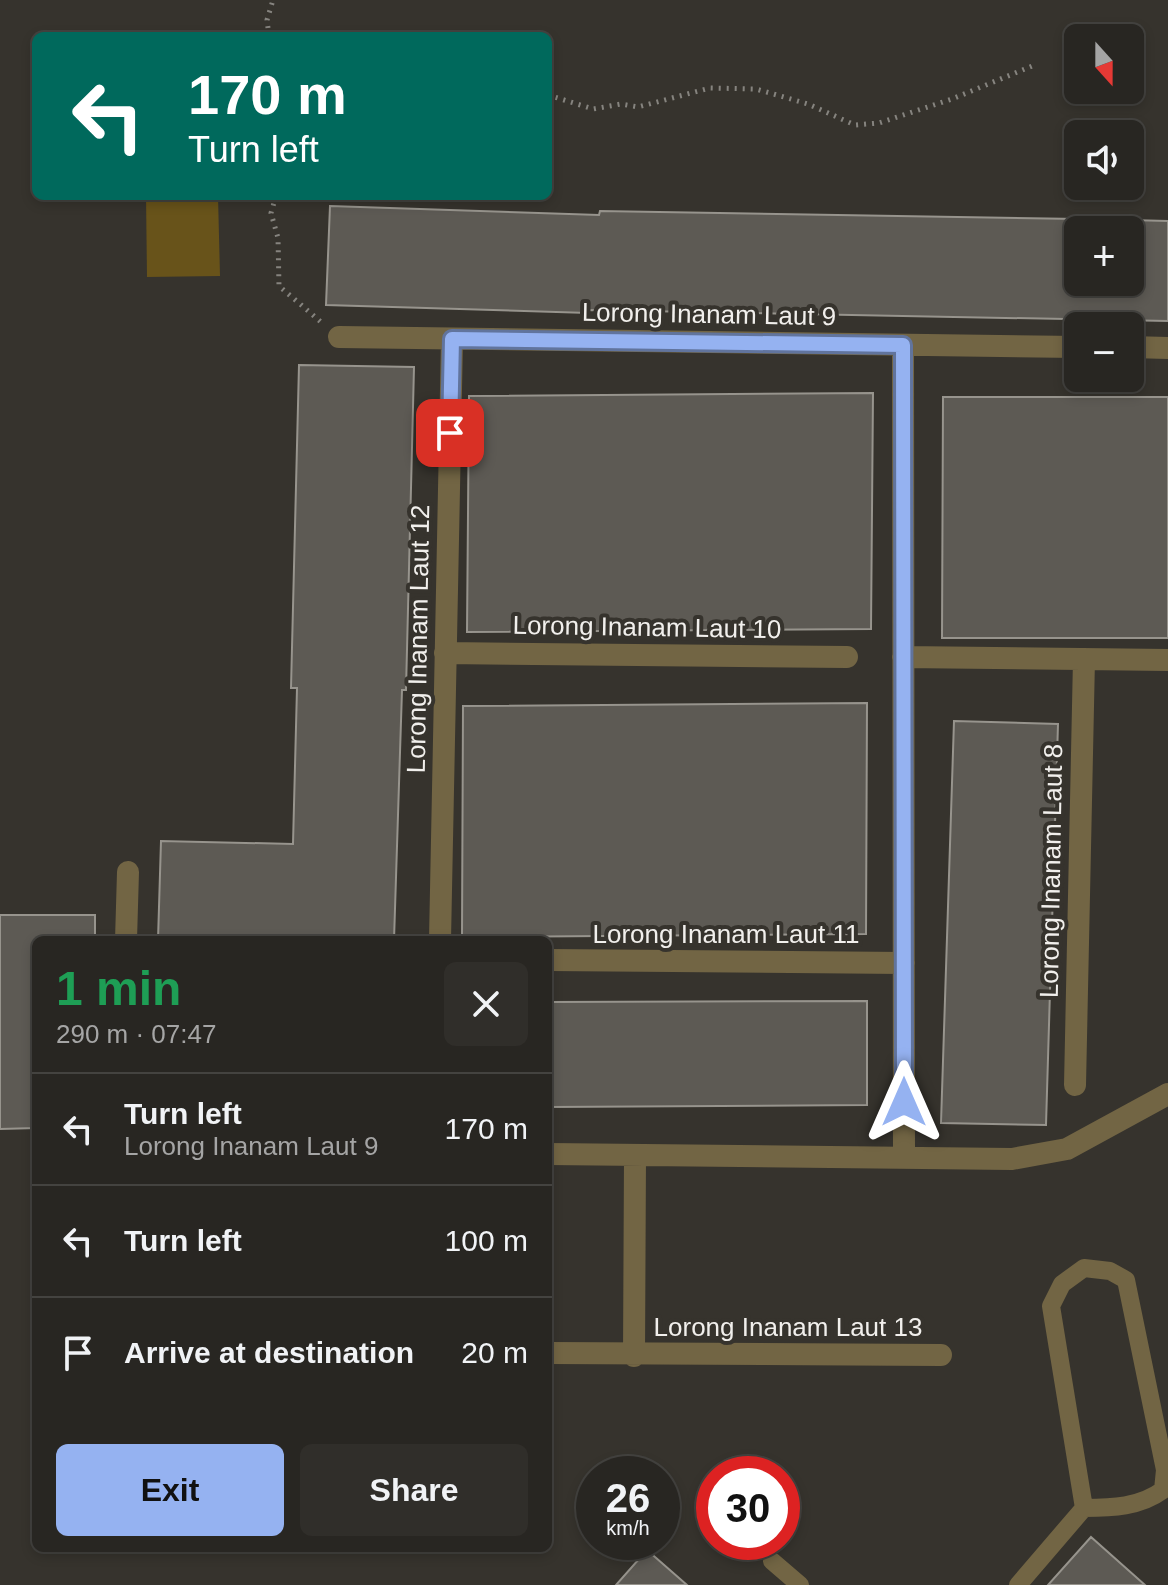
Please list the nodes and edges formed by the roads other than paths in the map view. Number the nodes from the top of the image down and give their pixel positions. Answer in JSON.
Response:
{"nodes":[{"id":1,"x":339,"y":337,"type":"road end"},
{"id":2,"x":452,"y":339,"type":"junction"},
{"id":3,"x":903,"y":345,"type":"junction"},
{"id":4,"x":1064,"y":347,"type":"edge"},
{"id":5,"x":1144,"y":347,"type":"edge"},
{"id":6,"x":1168,"y":348,"type":"edge"},
{"id":7,"x":445,"y":653,"type":"junction"},
{"id":8,"x":847,"y":657,"type":"dead end"},
{"id":9,"x":903,"y":657,"type":"junction"},
{"id":10,"x":1084,"y":659,"type":"junction"},
{"id":11,"x":1168,"y":660,"type":"edge"},
{"id":12,"x":128,"y":872,"type":"dead end"},
{"id":13,"x":126,"y":936,"type":"edge"},
{"id":14,"x":440,"y":936,"type":"edge"},
{"id":15,"x":552,"y":960,"type":"edge"},
{"id":16,"x":904,"y":963,"type":"junction"},
{"id":17,"x":1075,"y":1085,"type":"dead end"},
{"id":18,"x":1168,"y":1094,"type":"edge"},
{"id":19,"x":552,"y":1154,"type":"edge"},
{"id":20,"x":635,"y":1157,"type":"junction"},
{"id":21,"x":904,"y":1157,"type":"junction"},
{"id":22,"x":552,"y":1353,"type":"edge"},
{"id":23,"x":941,"y":1355,"type":"dead end"},
{"id":24,"x":634,"y":1356,"type":"junction"},
{"id":25,"x":1084,"y":1508,"type":"junction"},
{"id":26,"x":772,"y":1561,"type":"dead end"},
{"id":27,"x":800,"y":1585,"type":"edge"},
{"id":28,"x":1018,"y":1585,"type":"edge"}],
"edges":[{"from":1,"to":2,"type":"street","name":"Lorong Inanam Laut 9"},
{"from":2,"to":3,"type":"street","name":"Lorong Inanam Laut 9"},
{"from":2,"to":7,"type":"street","name":"Lorong Inanam Laut 12"},
{"from":3,"to":4,"type":"street","name":"Lorong Inanam Laut 9"},
{"from":3,"to":9,"type":"street"},
{"from":5,"to":6,"type":"street"},
{"from":7,"to":8,"type":"street","name":"Lorong Inanam Laut 10"},
{"from":7,"to":14,"type":"street","name":"Lorong Inanam Laut 12"},
{"from":9,"to":10,"type":"street"},
{"from":9,"to":16,"type":"street"},
{"from":10,"to":11,"type":"street"},
{"from":10,"to":17,"type":"street","name":"Lorong Inanam Laut 8"},
{"from":12,"to":13,"type":"street"},
{"from":15,"to":16,"type":"street","name":"Lorong Inanam Laut 11"},
{"from":16,"to":21,"type":"street"},
{"from":18,"to":21,"type":"street"},
{"from":19,"to":20,"type":"street"},
{"from":20,"to":21,"type":"street"},
{"from":20,"to":24,"type":"street","name":"Lorong Inanam Laut 13"},
{"from":22,"to":24,"type":"street","name":"Lorong Inanam Laut 13"},
{"from":23,"to":24,"type":"street","name":"Lorong Inanam Laut 13"},
{"from":25,"to":25,"type":"lane"},
{"from":25,"to":28,"type":"lane"},
{"from":26,"to":27,"type":"lane"}]}
